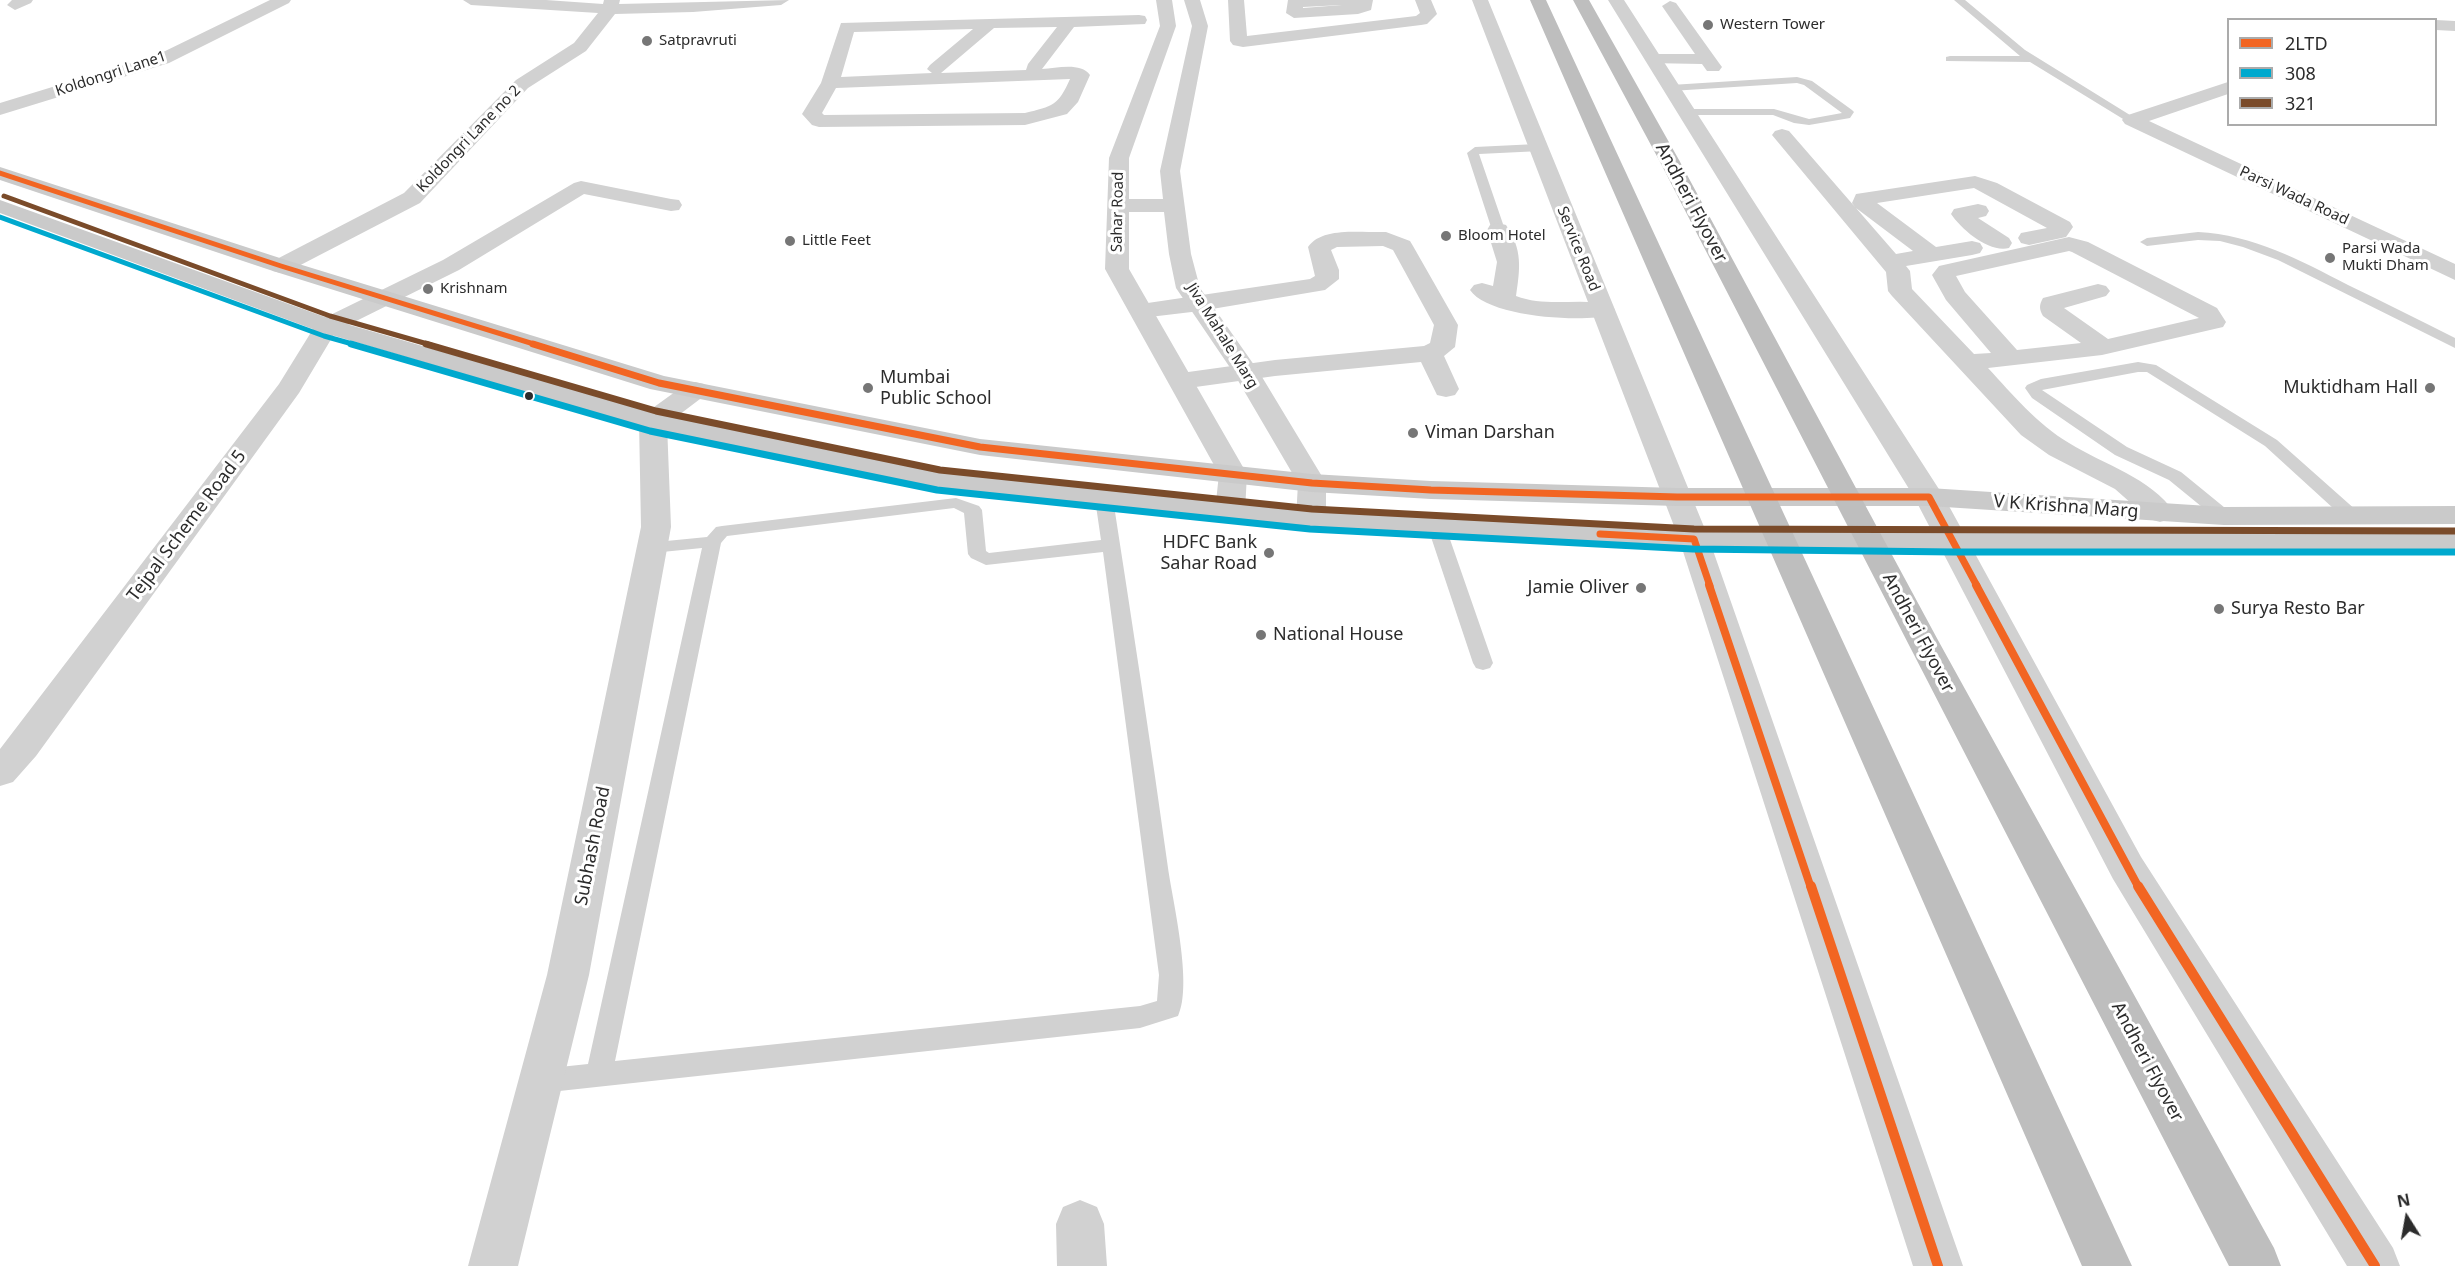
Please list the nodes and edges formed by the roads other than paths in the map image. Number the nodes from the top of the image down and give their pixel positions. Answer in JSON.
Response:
{"nodes":[{"id":1,"x":283,"y":0,"type":"edge"},
{"id":2,"x":471,"y":0,"type":"edge"},
{"id":3,"x":781,"y":0,"type":"edge"},
{"id":4,"x":1164,"y":0,"type":"edge"},
{"id":5,"x":1192,"y":0,"type":"edge"},
{"id":6,"x":1236,"y":0,"type":"edge"},
{"id":7,"x":1350,"y":0,"type":"edge"},
{"id":8,"x":1365,"y":0,"type":"edge"},
{"id":9,"x":1423,"y":0,"type":"edge"},
{"id":10,"x":1480,"y":0,"type":"edge"},
{"id":11,"x":1538,"y":0,"type":"edge"},
{"id":12,"x":1581,"y":0,"type":"edge"},
{"id":13,"x":1616,"y":0,"type":"edge"},
{"id":14,"x":1959,"y":0,"type":"edge"},
{"id":15,"x":611,"y":4,"type":"edge"},
{"id":16,"x":1670,"y":6,"type":"dead end"},
{"id":17,"x":962,"y":8,"type":"dead end"},
{"id":18,"x":1067,"y":14,"type":"junction"},
{"id":19,"x":1139,"y":20,"type":"dead end"},
{"id":20,"x":990,"y":23,"type":"junction"},
{"id":21,"x":950,"y":24,"type":"junction"},
{"id":22,"x":2437,"y":25,"type":"edge"},
{"id":23,"x":2455,"y":26,"type":"edge"},
{"id":24,"x":1649,"y":53,"type":"junction"},
{"id":25,"x":1950,"y":59,"type":"dead end"},
{"id":26,"x":2032,"y":59,"type":"junction"},
{"id":27,"x":1155,"y":60,"type":"junction"},
{"id":28,"x":1193,"y":61,"type":"junction"},
{"id":29,"x":1034,"y":68,"type":"dead end"},
{"id":30,"x":936,"y":69,"type":"dead end"},
{"id":31,"x":830,"y":83,"type":"junction"},
{"id":32,"x":1671,"y":88,"type":"junction"},
{"id":33,"x":2227,"y":89,"type":"edge"},
{"id":34,"x":1143,"y":98,"type":"junction"},
{"id":35,"x":1185,"y":98,"type":"junction"},
{"id":36,"x":1736,"y":98,"type":"junction"},
{"id":37,"x":0,"y":109,"type":"edge"},
{"id":38,"x":1686,"y":112,"type":"junction"},
{"id":39,"x":2132,"y":120,"type":"junction"},
{"id":40,"x":1782,"y":135,"type":"dead end"},
{"id":41,"x":1537,"y":148,"type":"junction"},
{"id":42,"x":0,"y":173,"type":"edge"},
{"id":43,"x":670,"y":205,"type":"dead end"},
{"id":44,"x":1174,"y":205,"type":"junction"},
{"id":45,"x":0,"y":206,"type":"edge"},
{"id":46,"x":1117,"y":206,"type":"junction"},
{"id":47,"x":1978,"y":212,"type":"dead end"},
{"id":48,"x":1497,"y":227,"type":"joint"},
{"id":49,"x":2147,"y":242,"type":"dead end"},
{"id":50,"x":2001,"y":243,"type":"junction"},
{"id":51,"x":1932,"y":255,"type":"junction"},
{"id":52,"x":1891,"y":262,"type":"junction"},
{"id":53,"x":281,"y":266,"type":"junction"},
{"id":54,"x":2455,"y":273,"type":"edge"},
{"id":55,"x":1317,"y":285,"type":"junction"},
{"id":56,"x":2098,"y":291,"type":"dead end"},
{"id":57,"x":385,"y":299,"type":"junction"},
{"id":58,"x":1200,"y":304,"type":"junction"},
{"id":59,"x":1329,"y":308,"type":"dead end"},
{"id":60,"x":1603,"y":310,"type":"junction"},
{"id":61,"x":1141,"y":311,"type":"junction"},
{"id":62,"x":327,"y":326,"type":"junction"},
{"id":63,"x":2455,"y":344,"type":"edge"},
{"id":64,"x":2103,"y":347,"type":"junction"},
{"id":65,"x":1430,"y":353,"type":"junction"},
{"id":66,"x":2010,"y":358,"type":"junction"},
{"id":67,"x":1967,"y":363,"type":"junction"},
{"id":68,"x":1246,"y":372,"type":"junction"},
{"id":69,"x":1181,"y":381,"type":"junction"},
{"id":70,"x":1446,"y":389,"type":"dead end"},
{"id":71,"x":695,"y":390,"type":"junction"},
{"id":72,"x":653,"y":421,"type":"junction"},
{"id":73,"x":1233,"y":474,"type":"junction"},
{"id":74,"x":1312,"y":483,"type":"junction"},
{"id":75,"x":1677,"y":497,"type":"junction"},
{"id":76,"x":1929,"y":497,"type":"junction"},
{"id":77,"x":1104,"y":499,"type":"junction"},
{"id":78,"x":1230,"y":511,"type":"junction"},
{"id":79,"x":2160,"y":513,"type":"junction"},
{"id":80,"x":2351,"y":515,"type":"junction"},
{"id":81,"x":2455,"y":515,"type":"edge"},
{"id":82,"x":2224,"y":516,"type":"junction"},
{"id":83,"x":1311,"y":519,"type":"junction"},
{"id":84,"x":1436,"y":525,"type":"junction"},
{"id":85,"x":1694,"y":539,"type":"junction"},
{"id":86,"x":2455,"y":541,"type":"edge"},
{"id":87,"x":711,"y":542,"type":"junction"},
{"id":88,"x":1954,"y":542,"type":"junction"},
{"id":89,"x":1111,"y":545,"type":"junction"},
{"id":90,"x":652,"y":547,"type":"junction"},
{"id":91,"x":1483,"y":663,"type":"dead end"},
{"id":92,"x":0,"y":772,"type":"edge"},
{"id":93,"x":599,"y":1074,"type":"junction"},
{"id":94,"x":541,"y":1081,"type":"junction"},
{"id":95,"x":493,"y":1266,"type":"edge"},
{"id":96,"x":1938,"y":1266,"type":"edge"},
{"id":97,"x":2107,"y":1266,"type":"edge"},
{"id":98,"x":2256,"y":1266,"type":"edge"},
{"id":99,"x":2375,"y":1266,"type":"edge"}],
"edges":[{"from":1,"to":37,"type":"street","name":"Koldongri Lane1"},
{"from":2,"to":15,"type":"street"},
{"from":3,"to":15,"type":"street"},
{"from":4,"to":27,"type":"street","name":"Sahar Road"},
{"from":5,"to":28,"type":"street","name":"Jiva Mahale Marg"},
{"from":6,"to":9,"type":"street"},
{"from":7,"to":8,"type":"street"},
{"from":10,"to":41,"type":"street","name":"Service Road"},
{"from":11,"to":97,"type":"highway"},
{"from":12,"to":98,"type":"highway","name":"Andheri Flyover"},
{"from":13,"to":24,"type":"street"},
{"from":14,"to":26,"type":"lane","name":"Parsi Wada Road"},
{"from":15,"to":53,"type":"street","name":"Koldongri Lane no 2"},
{"from":16,"to":24,"type":"street"},
{"from":17,"to":21,"type":"street"},
{"from":18,"to":19,"type":"street"},
{"from":18,"to":20,"type":"street"},
{"from":18,"to":29,"type":"street"},
{"from":20,"to":21,"type":"street"},
{"from":20,"to":30,"type":"street"},
{"from":21,"to":31,"type":"street"},
{"from":22,"to":23,"type":"street"},
{"from":24,"to":32,"type":"street"},
{"from":25,"to":26,"type":"lane"},
{"from":26,"to":39,"type":"lane","name":"Parsi Wada Road"},
{"from":27,"to":28,"type":"street"},
{"from":27,"to":34,"type":"street","name":"Sahar Road"},
{"from":28,"to":35,"type":"street","name":"Jiva Mahale Marg"},
{"from":31,"to":31,"type":"street"},
{"from":32,"to":36,"type":"lane"},
{"from":32,"to":38,"type":"street"},
{"from":33,"to":39,"type":"street"},
{"from":34,"to":35,"type":"street"},
{"from":34,"to":46,"type":"street","name":"Sahar Road"},
{"from":35,"to":44,"type":"street","name":"Jiva Mahale Marg"},
{"from":36,"to":36,"type":"lane"},
{"from":36,"to":38,"type":"lane"},
{"from":38,"to":76,"type":"street"},
{"from":39,"to":54,"type":"street","name":"Parsi Wada Road"},
{"from":40,"to":52,"type":"street"},
{"from":41,"to":48,"type":"lane"},
{"from":41,"to":60,"type":"street","name":"Service Road"},
{"from":42,"to":53,"type":"main road"},
{"from":43,"to":57,"type":"street"},
{"from":44,"to":46,"type":"street"},
{"from":44,"to":58,"type":"street","name":"Jiva Mahale Marg"},
{"from":45,"to":62,"type":"main road"},
{"from":46,"to":61,"type":"street","name":"Sahar Road"},
{"from":47,"to":50,"type":"street"},
{"from":48,"to":60,"type":"street"},
{"from":49,"to":63,"type":"lane"},
{"from":50,"to":51,"type":"street"},
{"from":50,"to":51,"type":"street"},
{"from":51,"to":52,"type":"street"},
{"from":52,"to":67,"type":"street"},
{"from":53,"to":57,"type":"main road"},
{"from":55,"to":58,"type":"street"},
{"from":55,"to":59,"type":"street"},
{"from":55,"to":65,"type":"street"},
{"from":56,"to":64,"type":"street"},
{"from":57,"to":62,"type":"street"},
{"from":57,"to":71,"type":"main road"},
{"from":58,"to":61,"type":"street"},
{"from":58,"to":68,"type":"street","name":"Jiva Mahale Marg"},
{"from":60,"to":75,"type":"street","name":"Service Road"},
{"from":61,"to":69,"type":"street","name":"Sahar Road"},
{"from":62,"to":72,"type":"main road"},
{"from":62,"to":92,"type":"street","name":"Tejpal Scheme Road 5"},
{"from":64,"to":66,"type":"street"},
{"from":64,"to":66,"type":"street"},
{"from":65,"to":68,"type":"street"},
{"from":65,"to":70,"type":"street"},
{"from":66,"to":67,"type":"street"},
{"from":67,"to":79,"type":"street"},
{"from":68,"to":69,"type":"street"},
{"from":68,"to":74,"type":"street","name":"Jiva Mahale Marg"},
{"from":69,"to":73,"type":"street","name":"Sahar Road"},
{"from":71,"to":72,"type":"street"},
{"from":71,"to":73,"type":"main road"},
{"from":72,"to":77,"type":"main road"},
{"from":72,"to":90,"type":"street","name":"Subhash Road"},
{"from":73,"to":74,"type":"main road"},
{"from":73,"to":78,"type":"street"},
{"from":74,"to":75,"type":"main road"},
{"from":74,"to":83,"type":"street"},
{"from":75,"to":76,"type":"main road","name":"V K Krishna Marg"},
{"from":75,"to":85,"type":"street","name":"Service Road"},
{"from":76,"to":79,"type":"main road","name":"V K Krishna Marg"},
{"from":76,"to":88,"type":"street"},
{"from":77,"to":78,"type":"main road"},
{"from":77,"to":89,"type":"lane"},
{"from":78,"to":83,"type":"main road"},
{"from":79,"to":82,"type":"main road","name":"V K Krishna Marg"},
{"from":80,"to":81,"type":"main road","name":"V K Krishna Marg"},
{"from":80,"to":82,"type":"main road","name":"V K Krishna Marg"},
{"from":80,"to":82,"type":"lane"},
{"from":83,"to":84,"type":"main road"},
{"from":84,"to":85,"type":"main road"},
{"from":84,"to":91,"type":"lane"},
{"from":85,"to":88,"type":"main road"},
{"from":85,"to":96,"type":"street"},
{"from":86,"to":88,"type":"main road","name":"V K Krishna Marg"},
{"from":87,"to":89,"type":"lane"},
{"from":87,"to":90,"type":"lane"},
{"from":87,"to":93,"type":"lane"},
{"from":88,"to":99,"type":"street"},
{"from":89,"to":93,"type":"lane"},
{"from":90,"to":94,"type":"street","name":"Subhash Road"},
{"from":93,"to":94,"type":"lane"},
{"from":94,"to":95,"type":"street","name":"Subhash Road"}]}
